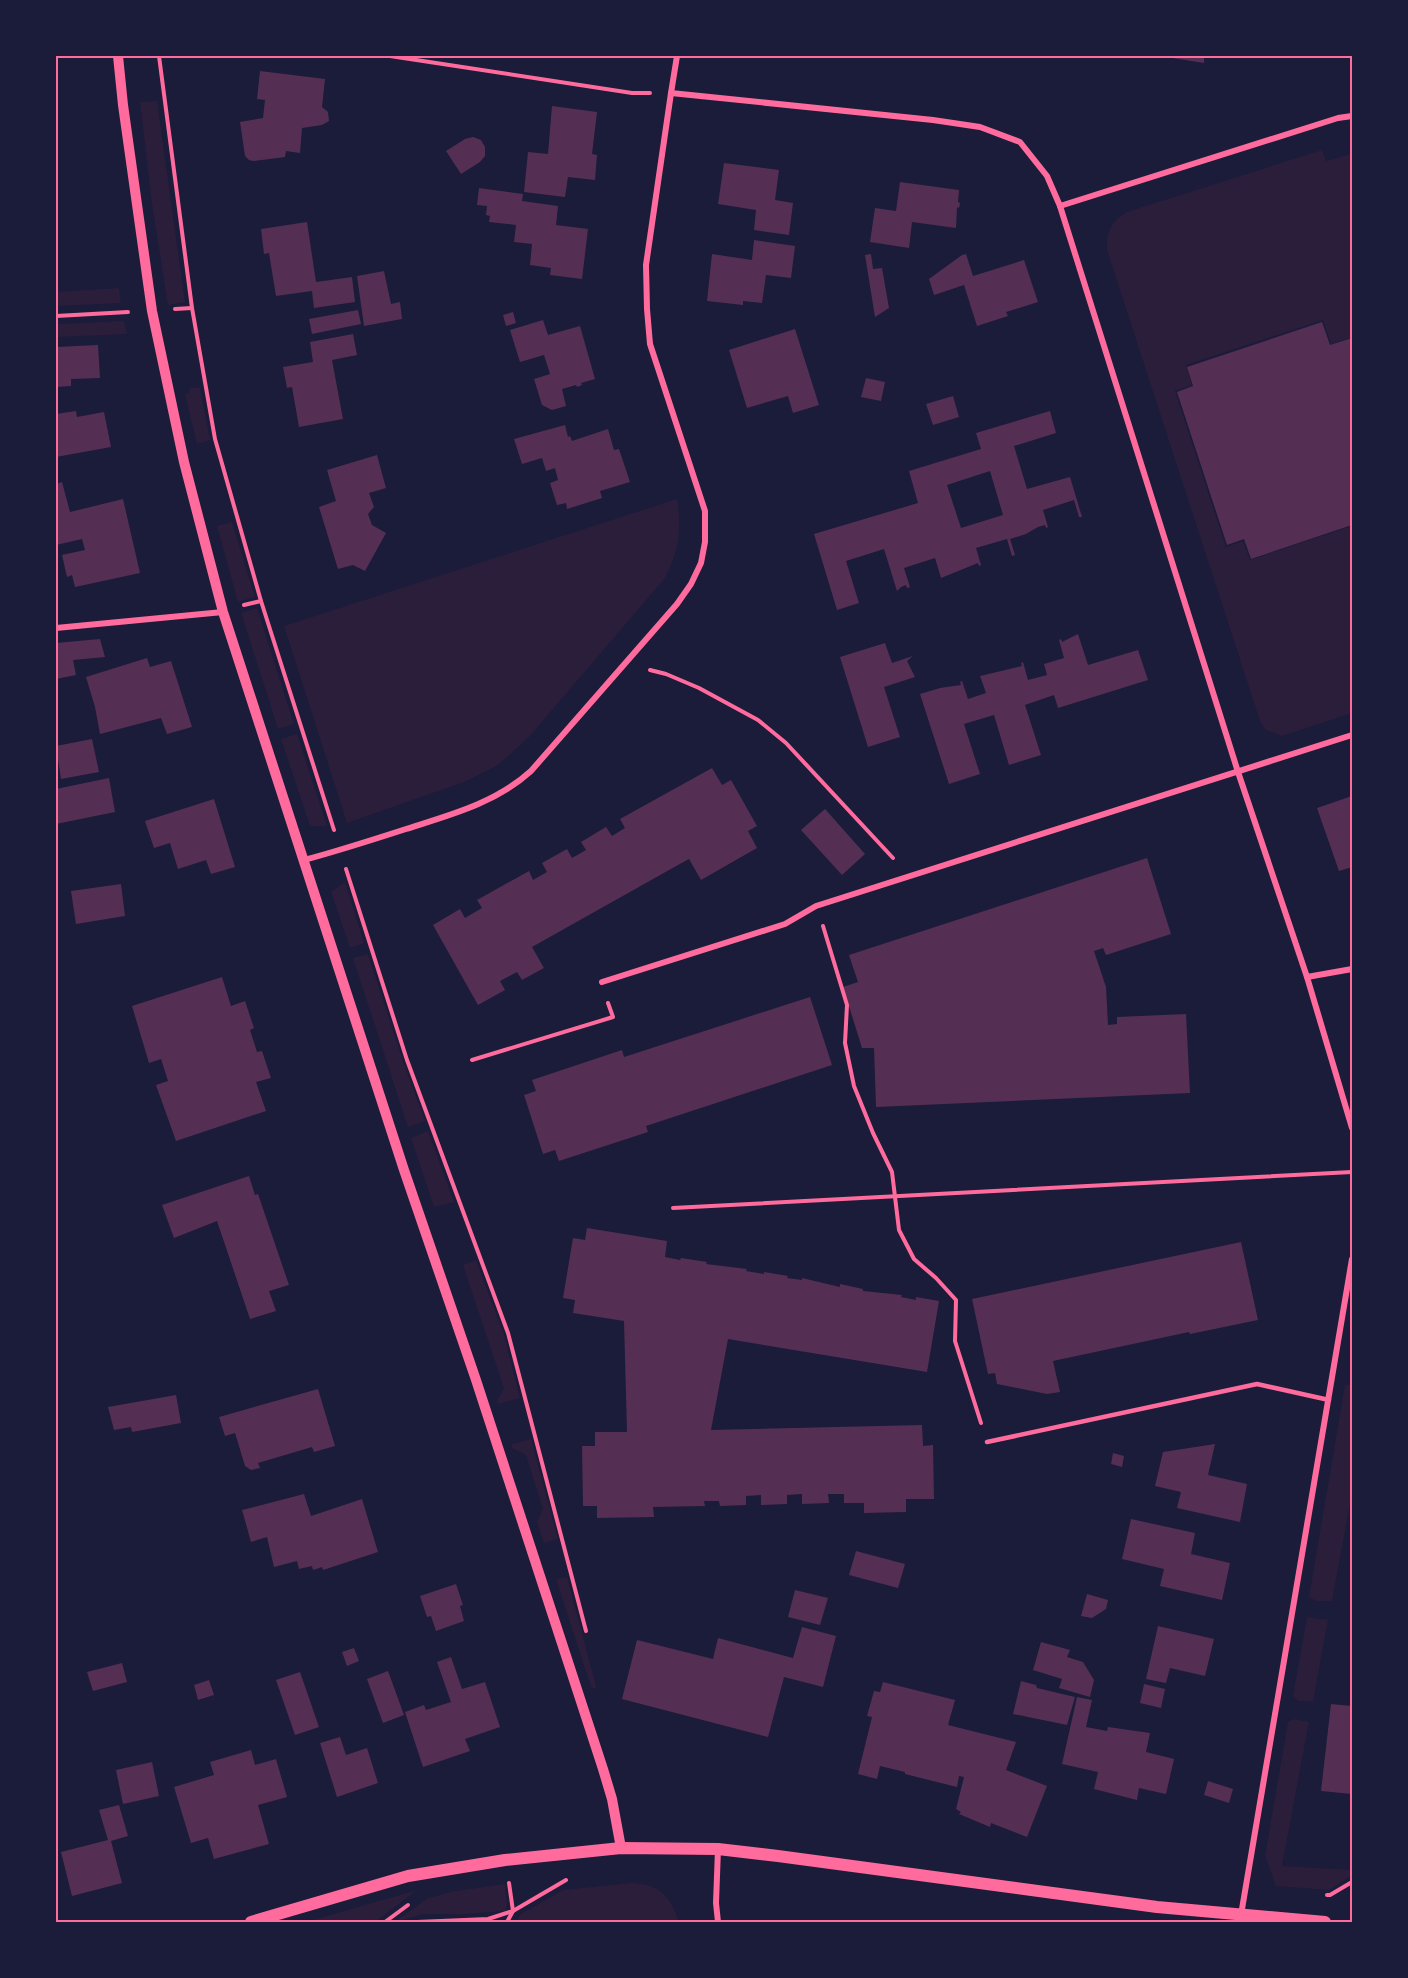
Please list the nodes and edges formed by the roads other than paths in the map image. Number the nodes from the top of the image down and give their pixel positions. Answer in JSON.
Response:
{"nodes":[{"id":1,"x":118,"y":56,"type":"edge"},
{"id":2,"x":677,"y":56,"type":"edge"},
{"id":3,"x":672,"y":93,"type":"junction"},
{"id":4,"x":1353,"y":116,"type":"edge"},
{"id":5,"x":1060,"y":206,"type":"junction"},
{"id":6,"x":223,"y":612,"type":"junction"},
{"id":7,"x":56,"y":628,"type":"edge"},
{"id":8,"x":1353,"y":735,"type":"edge"},
{"id":9,"x":1238,"y":772,"type":"junction"},
{"id":10,"x":304,"y":860,"type":"junction"},
{"id":11,"x":1353,"y":969,"type":"edge"},
{"id":12,"x":1307,"y":977,"type":"junction"},
{"id":13,"x":602,"y":982,"type":"road end"},
{"id":14,"x":1353,"y":1128,"type":"edge"},
{"id":15,"x":1353,"y":1259,"type":"edge"},
{"id":16,"x":1329,"y":1400,"type":"junction"},
{"id":17,"x":987,"y":1442,"type":"road end"},
{"id":18,"x":621,"y":1848,"type":"junction"},
{"id":19,"x":718,"y":1849,"type":"junction"},
{"id":20,"x":1241,"y":1916,"type":"junction"},
{"id":21,"x":251,"y":1923,"type":"edge"},
{"id":22,"x":718,"y":1923,"type":"edge"},
{"id":23,"x":1325,"y":1923,"type":"edge"}],
"edges":[{"from":1,"to":6,"type":"street"},
{"from":2,"to":3,"type":"street"},
{"from":3,"to":5,"type":"street"},
{"from":3,"to":10,"type":"street"},
{"from":4,"to":5,"type":"street"},
{"from":5,"to":9,"type":"street"},
{"from":6,"to":7,"type":"street"},
{"from":6,"to":10,"type":"street"},
{"from":8,"to":9,"type":"street"},
{"from":9,"to":12,"type":"street"},
{"from":9,"to":13,"type":"street"},
{"from":10,"to":18,"type":"street"},
{"from":11,"to":12,"type":"street"},
{"from":12,"to":14,"type":"street"},
{"from":15,"to":16,"type":"street"},
{"from":16,"to":17,"type":"lane"},
{"from":16,"to":20,"type":"street"},
{"from":18,"to":19,"type":"main road"},
{"from":18,"to":21,"type":"main road"},
{"from":19,"to":20,"type":"main road"},
{"from":19,"to":22,"type":"street"},
{"from":20,"to":23,"type":"main road"}]}
